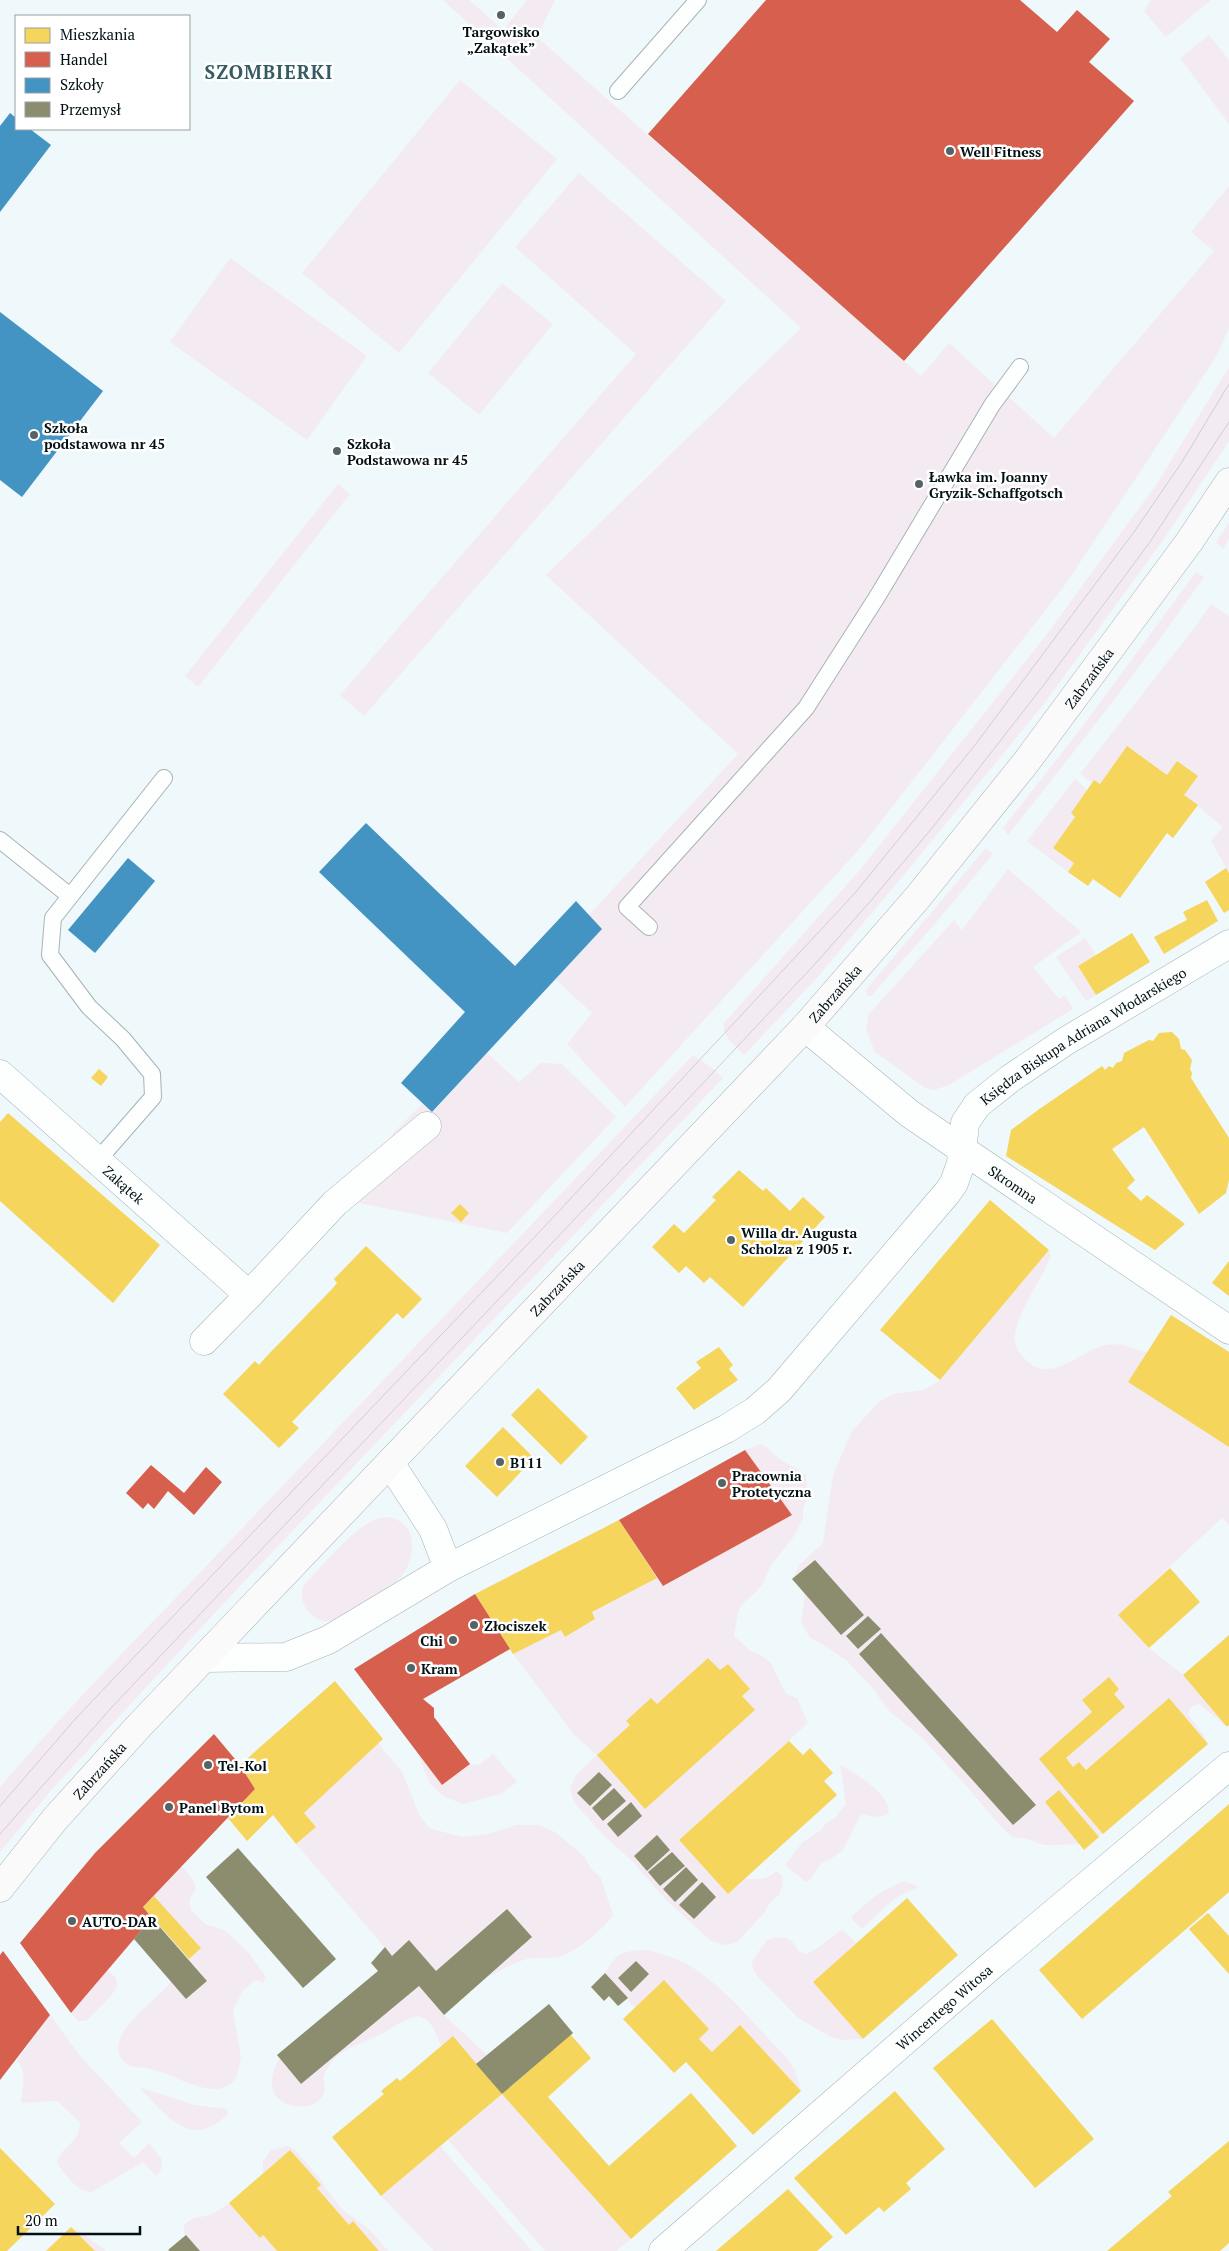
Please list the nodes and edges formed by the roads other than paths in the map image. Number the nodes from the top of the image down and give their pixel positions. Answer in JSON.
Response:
{"nodes":[{"id":1,"x":698,"y":0,"type":"edge"},
{"id":2,"x":618,"y":91,"type":"dead end"},
{"id":3,"x":1020,"y":367,"type":"dead end"},
{"id":4,"x":1229,"y":482,"type":"edge"},
{"id":5,"x":164,"y":778,"type":"dead end"},
{"id":6,"x":0,"y":840,"type":"edge"},
{"id":7,"x":70,"y":896,"type":"junction"},
{"id":8,"x":649,"y":927,"type":"dead end"},
{"id":9,"x":1229,"y":944,"type":"edge"},
{"id":10,"x":805,"y":1027,"type":"junction"},
{"id":11,"x":0,"y":1074,"type":"edge"},
{"id":12,"x":427,"y":1126,"type":"dead end"},
{"id":13,"x":962,"y":1148,"type":"junction"},
{"id":14,"x":98,"y":1160,"type":"junction"},
{"id":15,"x":249,"y":1295,"type":"junction"},
{"id":16,"x":1229,"y":1330,"type":"edge"},
{"id":17,"x":204,"y":1341,"type":"dead end"},
{"id":18,"x":390,"y":1463,"type":"junction"},
{"id":19,"x":448,"y":1568,"type":"junction"},
{"id":20,"x":205,"y":1658,"type":"junction"},
{"id":21,"x":1229,"y":1766,"type":"edge"},
{"id":22,"x":0,"y":1888,"type":"edge"},
{"id":23,"x":664,"y":2251,"type":"edge"}],
"edges":[{"from":1,"to":2,"type":"lane"},
{"from":3,"to":8,"type":"lane"},
{"from":4,"to":10,"type":"street","name":"Zabrzańska"},
{"from":5,"to":7,"type":"lane"},
{"from":6,"to":7,"type":"lane"},
{"from":7,"to":14,"type":"lane"},
{"from":9,"to":13,"type":"street","name":"Księdza Biskupa Adriana Włodarskiego"},
{"from":10,"to":13,"type":"street","name":"Skromna"},
{"from":10,"to":18,"type":"street","name":"Zabrzańska"},
{"from":11,"to":14,"type":"street","name":"Zakątek"},
{"from":12,"to":15,"type":"street"},
{"from":13,"to":16,"type":"street","name":"Skromna"},
{"from":13,"to":19,"type":"street"},
{"from":14,"to":15,"type":"street","name":"Zakątek"},
{"from":15,"to":17,"type":"street"},
{"from":18,"to":19,"type":"street"},
{"from":18,"to":20,"type":"street","name":"Zabrzańska"},
{"from":19,"to":20,"type":"street"},
{"from":20,"to":22,"type":"street","name":"Zabrzańska"},
{"from":21,"to":23,"type":"street","name":"Wincentego Witosa"}]}
